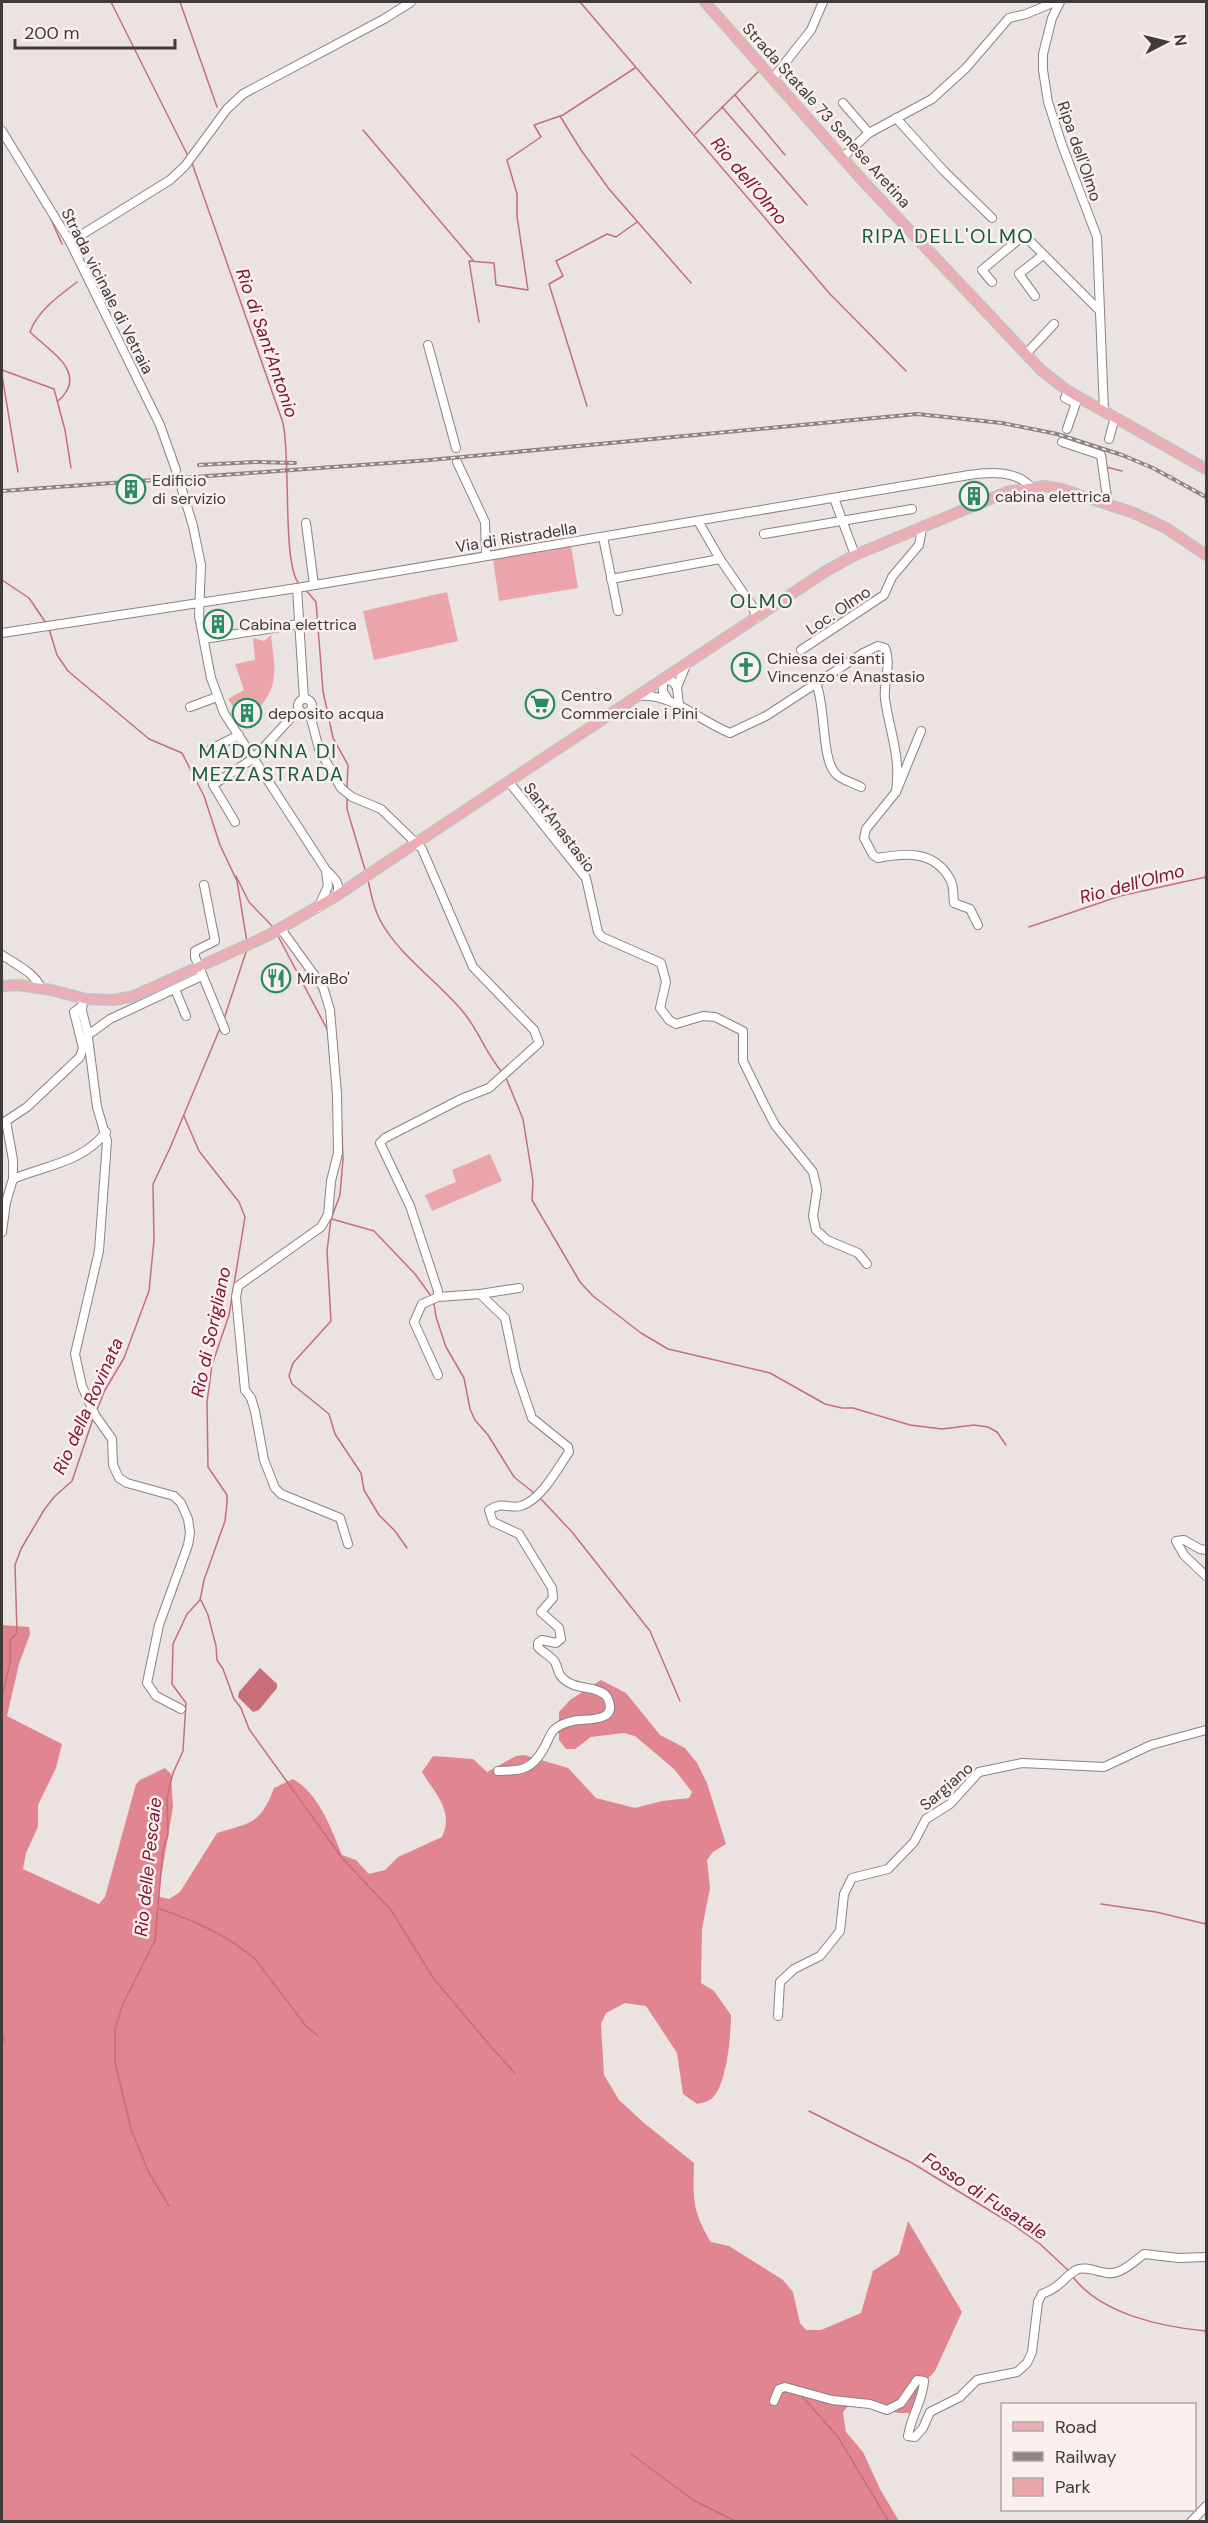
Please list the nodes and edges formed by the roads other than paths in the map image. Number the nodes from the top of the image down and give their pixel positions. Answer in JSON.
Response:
{"nodes":[{"id":1,"x":411,"y":2,"type":"edge"},
{"id":2,"x":707,"y":2,"type":"edge"},
{"id":3,"x":823,"y":2,"type":"edge"},
{"id":4,"x":1054,"y":2,"type":"edge"},
{"id":5,"x":1060,"y":2,"type":"edge"},
{"id":6,"x":772,"y":78,"type":"junction"},
{"id":7,"x":843,"y":104,"type":"dead end"},
{"id":8,"x":896,"y":118,"type":"junction"},
{"id":9,"x":2,"y":131,"type":"edge"},
{"id":10,"x":869,"y":133,"type":"junction"},
{"id":11,"x":842,"y":158,"type":"junction"},
{"id":12,"x":992,"y":218,"type":"dead end"},
{"id":13,"x":70,"y":242,"type":"junction"},
{"id":14,"x":1043,"y":255,"type":"junction"},
{"id":15,"x":992,"y":282,"type":"dead end"},
{"id":16,"x":1035,"y":296,"type":"dead end"},
{"id":17,"x":1099,"y":310,"type":"junction"},
{"id":18,"x":1054,"y":324,"type":"dead end"},
{"id":19,"x":428,"y":345,"type":"dead end"},
{"id":20,"x":1026,"y":354,"type":"junction"},
{"id":21,"x":1068,"y":391,"type":"junction"},
{"id":22,"x":1104,"y":411,"type":"junction"},
{"id":23,"x":1115,"y":417,"type":"junction"},
{"id":24,"x":1067,"y":429,"type":"dead end"},
{"id":25,"x":1109,"y":439,"type":"dead end"},
{"id":26,"x":1062,"y":442,"type":"dead end"},
{"id":27,"x":456,"y":448,"type":"dead end"},
{"id":28,"x":457,"y":462,"type":"dead end"},
{"id":29,"x":1206,"y":469,"type":"edge"},
{"id":30,"x":176,"y":470,"type":"dead end"},
{"id":31,"x":180,"y":483,"type":"dead end"},
{"id":32,"x":1031,"y":487,"type":"junction"},
{"id":33,"x":834,"y":498,"type":"junction"},
{"id":34,"x":1108,"y":505,"type":"junction"},
{"id":35,"x":912,"y":509,"type":"dead end"},
{"id":36,"x":843,"y":520,"type":"junction"},
{"id":37,"x":698,"y":521,"type":"junction"},
{"id":38,"x":306,"y":524,"type":"dead end"},
{"id":39,"x":922,"y":529,"type":"junction"},
{"id":40,"x":764,"y":534,"type":"dead end"},
{"id":41,"x":603,"y":537,"type":"junction"},
{"id":42,"x":486,"y":555,"type":"junction"},
{"id":43,"x":855,"y":555,"type":"junction"},
{"id":44,"x":1206,"y":555,"type":"edge"},
{"id":45,"x":720,"y":559,"type":"junction"},
{"id":46,"x":611,"y":579,"type":"junction"},
{"id":47,"x":314,"y":585,"type":"junction"},
{"id":48,"x":297,"y":588,"type":"junction"},
{"id":49,"x":200,"y":603,"type":"junction"},
{"id":50,"x":618,"y":611,"type":"dead end"},
{"id":51,"x":757,"y":618,"type":"junction"},
{"id":52,"x":299,"y":624,"type":"junction"},
{"id":53,"x":2,"y":633,"type":"edge"},
{"id":54,"x":204,"y":639,"type":"junction"},
{"id":55,"x":801,"y":650,"type":"dead end"},
{"id":56,"x":686,"y":665,"type":"junction"},
{"id":57,"x":663,"y":680,"type":"junction"},
{"id":58,"x":816,"y":683,"type":"junction"},
{"id":59,"x":677,"y":687,"type":"junction"},
{"id":60,"x":638,"y":696,"type":"junction"},
{"id":61,"x":217,"y":697,"type":"junction"},
{"id":62,"x":304,"y":699,"type":"junction"},
{"id":63,"x":668,"y":700,"type":"junction"},
{"id":64,"x":679,"y":706,"type":"junction"},
{"id":65,"x":190,"y":707,"type":"dead end"},
{"id":66,"x":299,"y":709,"type":"junction"},
{"id":67,"x":309,"y":711,"type":"junction"},
{"id":68,"x":921,"y":731,"type":"dead end"},
{"id":69,"x":238,"y":735,"type":"junction"},
{"id":70,"x":211,"y":749,"type":"dead end"},
{"id":71,"x":254,"y":758,"type":"junction"},
{"id":72,"x":509,"y":782,"type":"junction"},
{"id":73,"x":861,"y":787,"type":"dead end"},
{"id":74,"x":896,"y":792,"type":"junction"},
{"id":75,"x":235,"y":822,"type":"dead end"},
{"id":76,"x":415,"y":843,"type":"junction"},
{"id":77,"x":326,"y":870,"type":"junction"},
{"id":78,"x":362,"y":879,"type":"junction"},
{"id":79,"x":336,"y":882,"type":"junction"},
{"id":80,"x":204,"y":885,"type":"dead end"},
{"id":81,"x":328,"y":886,"type":"junction"},
{"id":82,"x":336,"y":896,"type":"junction"},
{"id":83,"x":318,"y":908,"type":"junction"},
{"id":84,"x":978,"y":925,"type":"dead end"},
{"id":85,"x":281,"y":929,"type":"junction"},
{"id":86,"x":2,"y":956,"type":"edge"},
{"id":87,"x":200,"y":972,"type":"junction"},
{"id":88,"x":2,"y":986,"type":"edge"},
{"id":89,"x":41,"y":988,"type":"junction"},
{"id":90,"x":175,"y":988,"type":"junction"},
{"id":91,"x":83,"y":1002,"type":"junction"},
{"id":92,"x":186,"y":1016,"type":"dead end"},
{"id":93,"x":225,"y":1030,"type":"dead end"},
{"id":94,"x":88,"y":1035,"type":"junction"},
{"id":95,"x":4,"y":1121,"type":"edge"},
{"id":96,"x":106,"y":1132,"type":"junction"},
{"id":97,"x":13,"y":1179,"type":"junction"},
{"id":98,"x":2,"y":1232,"type":"edge"},
{"id":99,"x":867,"y":1264,"type":"dead end"},
{"id":100,"x":519,"y":1288,"type":"dead end"},
{"id":101,"x":480,"y":1294,"type":"junction"},
{"id":102,"x":438,"y":1297,"type":"junction"},
{"id":103,"x":438,"y":1375,"type":"dead end"},
{"id":104,"x":348,"y":1544,"type":"dead end"},
{"id":105,"x":1206,"y":1550,"type":"edge"},
{"id":106,"x":1206,"y":1576,"type":"edge"},
{"id":107,"x":181,"y":1709,"type":"dead end"},
{"id":108,"x":1206,"y":1730,"type":"edge"},
{"id":109,"x":498,"y":1771,"type":"dead end"},
{"id":110,"x":778,"y":2016,"type":"dead end"},
{"id":111,"x":1206,"y":2257,"type":"edge"},
{"id":112,"x":774,"y":2401,"type":"dead end"},
{"id":113,"x":1206,"y":2506,"type":"edge"},
{"id":114,"x":1191,"y":2522,"type":"edge"}],
"edges":[{"from":1,"to":13,"type":"street"},
{"from":2,"to":6,"type":"main road","name":"Strada Statale 73 Senese Aretina"},
{"from":3,"to":6,"type":"street"},
{"from":4,"to":8,"type":"street"},
{"from":5,"to":17,"type":"street","name":"Ripa dell'Olmo"},
{"from":6,"to":11,"type":"main road","name":"Strada Statale 73 Senese Aretina"},
{"from":7,"to":10,"type":"street"},
{"from":8,"to":10,"type":"street"},
{"from":8,"to":12,"type":"street"},
{"from":9,"to":13,"type":"street","name":"Strada vicinale di Vetraia"},
{"from":10,"to":11,"type":"street"},
{"from":11,"to":20,"type":"main road","name":"Strada Statale 73 Senese Aretina"},
{"from":13,"to":30,"type":"street","name":"Strada vicinale di Vetraia"},
{"from":14,"to":15,"type":"street"},
{"from":14,"to":16,"type":"street"},
{"from":14,"to":17,"type":"street"},
{"from":17,"to":22,"type":"street","name":"Ripa dell'Olmo"},
{"from":18,"to":20,"type":"street"},
{"from":19,"to":27,"type":"street"},
{"from":20,"to":21,"type":"main road","name":"Strada Statale 73 Senese Aretina"},
{"from":21,"to":22,"type":"main road","name":"Strada Statale 73 Senese Aretina"},
{"from":21,"to":24,"type":"street"},
{"from":22,"to":23,"type":"main road","name":"Strada Statale 73 Senese Aretina"},
{"from":23,"to":25,"type":"street"},
{"from":23,"to":29,"type":"main road","name":"Strada Statale 73 Senese Aretina"},
{"from":26,"to":34,"type":"street"},
{"from":28,"to":42,"type":"street"},
{"from":31,"to":49,"type":"street"},
{"from":32,"to":33,"type":"street","name":"Via di Ristradella"},
{"from":32,"to":34,"type":"main road"},
{"from":32,"to":39,"type":"main road"},
{"from":33,"to":36,"type":"street"},
{"from":33,"to":37,"type":"street","name":"Via di Ristradella"},
{"from":34,"to":44,"type":"main road"},
{"from":35,"to":36,"type":"street"},
{"from":36,"to":40,"type":"street"},
{"from":36,"to":43,"type":"street"},
{"from":37,"to":41,"type":"street","name":"Via di Ristradella"},
{"from":37,"to":45,"type":"street"},
{"from":38,"to":47,"type":"street"},
{"from":39,"to":43,"type":"main road"},
{"from":39,"to":55,"type":"street","name":"Loc. Olmo"},
{"from":41,"to":42,"type":"street","name":"Via di Ristradella"},
{"from":41,"to":46,"type":"street"},
{"from":42,"to":47,"type":"street","name":"Via di Ristradella"},
{"from":43,"to":51,"type":"main road"},
{"from":45,"to":46,"type":"street"},
{"from":45,"to":51,"type":"street"},
{"from":46,"to":50,"type":"street"},
{"from":47,"to":48,"type":"street","name":"Via di Ristradella"},
{"from":48,"to":49,"type":"street","name":"Via di Ristradella"},
{"from":48,"to":52,"type":"street"},
{"from":49,"to":53,"type":"street","name":"Via di Ristradella"},
{"from":49,"to":54,"type":"street"},
{"from":51,"to":56,"type":"main road"},
{"from":52,"to":54,"type":"street"},
{"from":52,"to":62,"type":"street"},
{"from":54,"to":61,"type":"street"},
{"from":56,"to":57,"type":"main road"},
{"from":56,"to":59,"type":"street"},
{"from":57,"to":59,"type":"street"},
{"from":57,"to":60,"type":"main road"},
{"from":57,"to":63,"type":"street"},
{"from":58,"to":64,"type":"street"},
{"from":58,"to":73,"type":"street"},
{"from":58,"to":74,"type":"street"},
{"from":59,"to":64,"type":"street"},
{"from":60,"to":63,"type":"street"},
{"from":60,"to":72,"type":"main road"},
{"from":61,"to":65,"type":"street"},
{"from":61,"to":69,"type":"street"},
{"from":62,"to":66,"type":"street"},
{"from":62,"to":67,"type":"street"},
{"from":63,"to":64,"type":"street"},
{"from":66,"to":67,"type":"street"},
{"from":66,"to":71,"type":"street"},
{"from":67,"to":76,"type":"street"},
{"from":68,"to":74,"type":"street"},
{"from":69,"to":70,"type":"street"},
{"from":69,"to":71,"type":"street"},
{"from":71,"to":75,"type":"street"},
{"from":71,"to":77,"type":"street"},
{"from":72,"to":76,"type":"main road"},
{"from":72,"to":99,"type":"street","name":"Sant'Anastasio"},
{"from":74,"to":84,"type":"street"},
{"from":76,"to":78,"type":"main road"},
{"from":76,"to":102,"type":"street"},
{"from":77,"to":79,"type":"street"},
{"from":77,"to":81,"type":"street"},
{"from":78,"to":79,"type":"street"},
{"from":78,"to":82,"type":"main road"},
{"from":79,"to":82,"type":"street"},
{"from":80,"to":87,"type":"street"},
{"from":81,"to":82,"type":"street"},
{"from":81,"to":83,"type":"street"},
{"from":82,"to":83,"type":"main road"},
{"from":83,"to":85,"type":"main road"},
{"from":85,"to":87,"type":"main road"},
{"from":85,"to":104,"type":"street"},
{"from":86,"to":89,"type":"street"},
{"from":87,"to":90,"type":"street"},
{"from":87,"to":91,"type":"main road"},
{"from":87,"to":93,"type":"street"},
{"from":88,"to":89,"type":"main road"},
{"from":89,"to":91,"type":"main road"},
{"from":90,"to":92,"type":"street"},
{"from":90,"to":94,"type":"street"},
{"from":91,"to":94,"type":"street"},
{"from":91,"to":95,"type":"street"},
{"from":94,"to":96,"type":"street"},
{"from":95,"to":97,"type":"street"},
{"from":96,"to":97,"type":"street"},
{"from":96,"to":107,"type":"street"},
{"from":97,"to":98,"type":"street"},
{"from":100,"to":101,"type":"street"},
{"from":101,"to":102,"type":"street"},
{"from":101,"to":109,"type":"street"},
{"from":102,"to":103,"type":"street"},
{"from":105,"to":106,"type":"street"},
{"from":108,"to":110,"type":"street","name":"Sargiano"},
{"from":111,"to":112,"type":"street"},
{"from":113,"to":114,"type":"street"}]}
